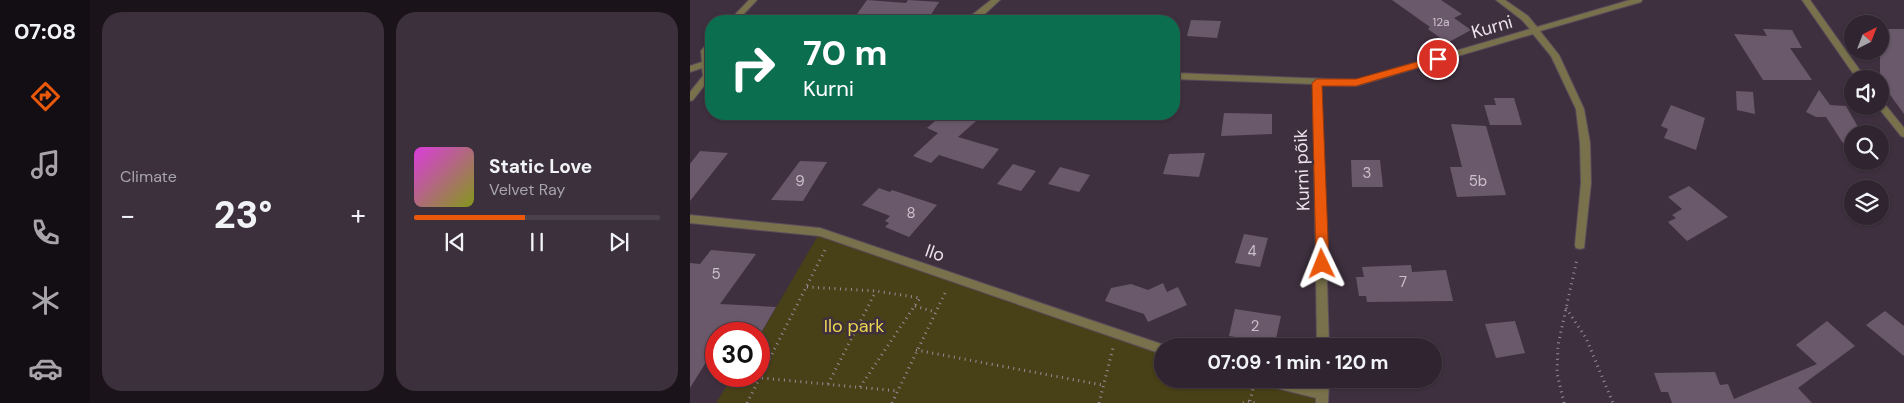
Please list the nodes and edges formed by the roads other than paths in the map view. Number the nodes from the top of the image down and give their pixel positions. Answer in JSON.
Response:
{"nodes":[{"id":1,"x":753,"y":0,"type":"edge"},
{"id":2,"x":996,"y":0,"type":"edge"},
{"id":3,"x":1500,"y":0,"type":"edge"},
{"id":4,"x":1638,"y":0,"type":"edge"},
{"id":5,"x":1806,"y":0,"type":"edge"},
{"id":6,"x":739,"y":15,"type":"edge"},
{"id":7,"x":977,"y":15,"type":"edge"},
{"id":8,"x":1536,"y":31,"type":"junction"},
{"id":9,"x":705,"y":64,"type":"edge"},
{"id":10,"x":690,"y":69,"type":"edge"},
{"id":11,"x":1856,"y":70,"type":"edge"},
{"id":12,"x":1180,"y":76,"type":"edge"},
{"id":13,"x":705,"y":79,"type":"edge"},
{"id":14,"x":1317,"y":83,"type":"junction"},
{"id":15,"x":690,"y":98,"type":"edge"},
{"id":16,"x":1889,"y":115,"type":"edge"},
{"id":17,"x":1904,"y":134,"type":"edge"},
{"id":18,"x":690,"y":219,"type":"edge"},
{"id":19,"x":1580,"y":244,"type":"road end"},
{"id":20,"x":1322,"y":338,"type":"edge"},
{"id":21,"x":1154,"y":346,"type":"edge"},
{"id":22,"x":1290,"y":388,"type":"edge"},
{"id":23,"x":1322,"y":399,"type":"edge"}],
"edges":[{"from":1,"to":6,"type":"street"},
{"from":2,"to":7,"type":"street"},
{"from":3,"to":8,"type":"street"},
{"from":4,"to":8,"type":"street","name":"Kurni"},
{"from":5,"to":11,"type":"street"},
{"from":8,"to":14,"type":"street","name":"Kurni"},
{"from":8,"to":19,"type":"street"},
{"from":9,"to":10,"type":"street"},
{"from":12,"to":14,"type":"street","name":"Kurni"},
{"from":13,"to":15,"type":"street"},
{"from":14,"to":20,"type":"street","name":"Kurni põik"},
{"from":16,"to":17,"type":"street"},
{"from":18,"to":21,"type":"street","name":"Ilo"},
{"from":22,"to":23,"type":"street"}]}
